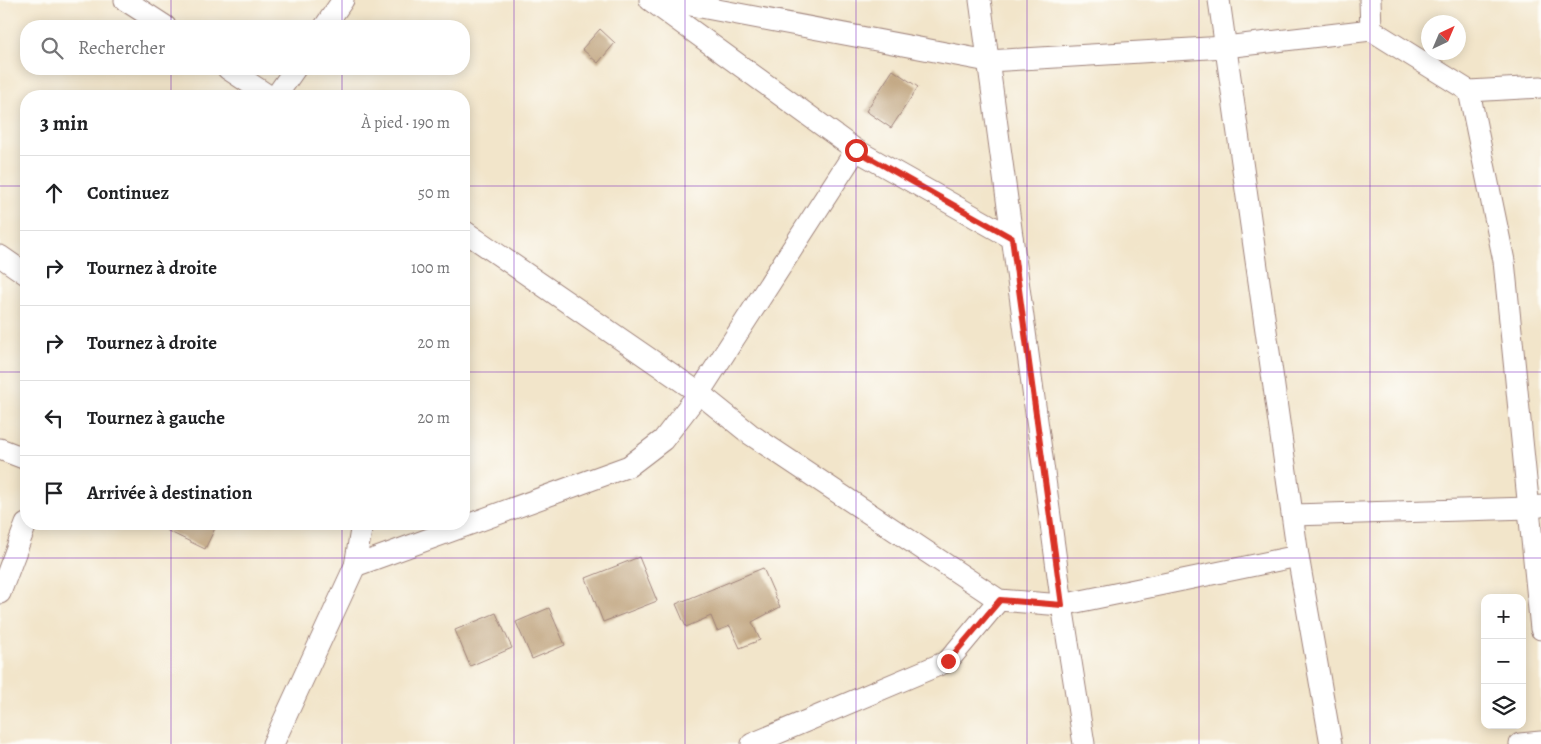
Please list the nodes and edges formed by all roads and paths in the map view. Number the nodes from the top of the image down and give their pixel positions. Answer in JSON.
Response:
{"nodes":[{"id":1,"x":126,"y":0,"type":"edge"},
{"id":2,"x":343,"y":0,"type":"edge"},
{"id":3,"x":650,"y":0,"type":"edge"},
{"id":4,"x":664,"y":0,"type":"edge"},
{"id":5,"x":980,"y":0,"type":"edge"},
{"id":6,"x":1219,"y":0,"type":"edge"},
{"id":7,"x":1370,"y":0,"type":"edge"},
{"id":8,"x":155,"y":20,"type":"edge"},
{"id":9,"x":329,"y":20,"type":"edge"},
{"id":10,"x":1371,"y":30,"type":"junction"},
{"id":11,"x":1225,"y":47,"type":"junction"},
{"id":12,"x":988,"y":62,"type":"junction"},
{"id":13,"x":237,"y":75,"type":"edge"},
{"id":14,"x":291,"y":75,"type":"edge"},
{"id":15,"x":1541,"y":87,"type":"edge"},
{"id":16,"x":260,"y":90,"type":"edge"},
{"id":17,"x":280,"y":90,"type":"edge"},
{"id":18,"x":1470,"y":91,"type":"junction"},
{"id":19,"x":856,"y":150,"type":"junction"},
{"id":20,"x":470,"y":235,"type":"edge"},
{"id":21,"x":1012,"y":238,"type":"junction"},
{"id":22,"x":0,"y":256,"type":"edge"},
{"id":23,"x":20,"y":270,"type":"edge"},
{"id":24,"x":699,"y":393,"type":"junction"},
{"id":25,"x":0,"y":449,"type":"edge"},
{"id":26,"x":20,"y":457,"type":"edge"},
{"id":27,"x":1535,"y":507,"type":"edge"},
{"id":28,"x":1293,"y":515,"type":"junction"},
{"id":29,"x":470,"y":524,"type":"edge"},
{"id":30,"x":24,"y":530,"type":"edge"},
{"id":31,"x":361,"y":530,"type":"edge"},
{"id":32,"x":453,"y":530,"type":"edge"},
{"id":33,"x":1298,"y":556,"type":"junction"},
{"id":34,"x":355,"y":566,"type":"junction"},
{"id":35,"x":0,"y":593,"type":"edge"},
{"id":36,"x":1000,"y":600,"type":"junction"},
{"id":37,"x":1062,"y":605,"type":"junction"},
{"id":38,"x":1541,"y":629,"type":"edge"},
{"id":39,"x":1541,"y":742,"type":"edge"},
{"id":40,"x":273,"y":744,"type":"edge"},
{"id":41,"x":752,"y":744,"type":"edge"},
{"id":42,"x":1084,"y":744,"type":"edge"},
{"id":43,"x":1331,"y":744,"type":"edge"},
{"id":44,"x":1520,"y":744,"type":"edge"}],
"edges":[{"from":1,"to":8,"type":"street"},
{"from":2,"to":9,"type":"street"},
{"from":3,"to":19,"type":"street"},
{"from":4,"to":12,"type":"street"},
{"from":5,"to":12,"type":"street"},
{"from":6,"to":11,"type":"street"},
{"from":7,"to":10,"type":"street"},
{"from":10,"to":11,"type":"street"},
{"from":10,"to":18,"type":"street"},
{"from":11,"to":12,"type":"street"},
{"from":11,"to":28,"type":"street"},
{"from":12,"to":21,"type":"street"},
{"from":13,"to":16,"type":"street"},
{"from":14,"to":17,"type":"street"},
{"from":15,"to":18,"type":"street"},
{"from":18,"to":27,"type":"street"},
{"from":19,"to":21,"type":"street"},
{"from":19,"to":24,"type":"street"},
{"from":20,"to":24,"type":"street"},
{"from":21,"to":37,"type":"street"},
{"from":22,"to":23,"type":"street"},
{"from":24,"to":29,"type":"street"},
{"from":24,"to":36,"type":"street"},
{"from":25,"to":26,"type":"street"},
{"from":27,"to":28,"type":"street"},
{"from":27,"to":38,"type":"street"},
{"from":28,"to":33,"type":"street"},
{"from":30,"to":35,"type":"street"},
{"from":31,"to":34,"type":"street"},
{"from":32,"to":34,"type":"street"},
{"from":33,"to":37,"type":"street"},
{"from":33,"to":43,"type":"street"},
{"from":34,"to":40,"type":"street"},
{"from":36,"to":37,"type":"street"},
{"from":36,"to":41,"type":"street"},
{"from":37,"to":42,"type":"street"},
{"from":39,"to":44,"type":"street"}]}
